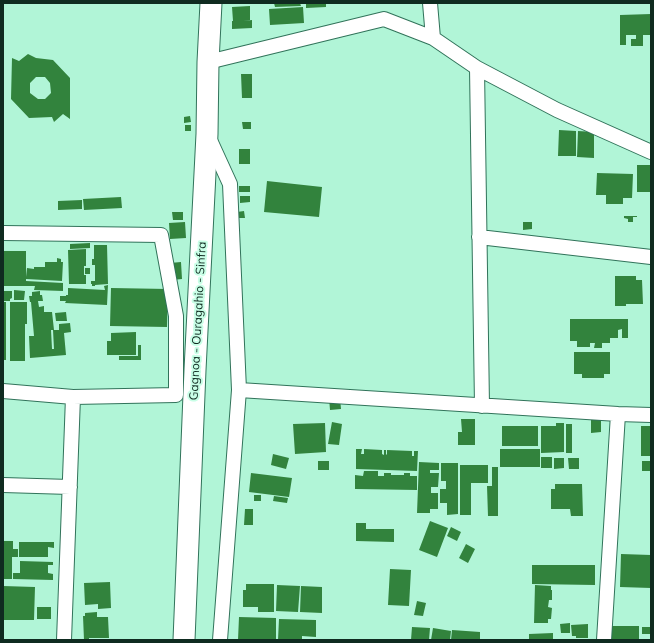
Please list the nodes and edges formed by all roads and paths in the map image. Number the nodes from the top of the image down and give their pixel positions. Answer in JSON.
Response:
{"nodes":[{"id":1,"x":211,"y":3,"type":"edge"},
{"id":2,"x":430,"y":3,"type":"edge"},
{"id":3,"x":433,"y":38,"type":"junction"},
{"id":4,"x":208,"y":62,"type":"junction"},
{"id":5,"x":477,"y":68,"type":"junction"},
{"id":6,"x":207,"y":134,"type":"junction"},
{"id":7,"x":651,"y":152,"type":"edge"},
{"id":8,"x":3,"y":233,"type":"edge"},
{"id":9,"x":479,"y":238,"type":"junction"},
{"id":10,"x":651,"y":257,"type":"edge"},
{"id":11,"x":239,"y":390,"type":"junction"},
{"id":12,"x":3,"y":391,"type":"edge"},
{"id":13,"x":73,"y":397,"type":"junction"},
{"id":14,"x":482,"y":406,"type":"junction"},
{"id":15,"x":618,"y":414,"type":"junction"},
{"id":16,"x":651,"y":415,"type":"edge"},
{"id":17,"x":3,"y":485,"type":"edge"},
{"id":18,"x":70,"y":487,"type":"junction"},
{"id":19,"x":64,"y":640,"type":"edge"},
{"id":20,"x":184,"y":640,"type":"edge"},
{"id":21,"x":220,"y":640,"type":"edge"},
{"id":22,"x":604,"y":640,"type":"edge"}],
"edges":[{"from":1,"to":4,"type":"main road","name":"Gagnoa - Ouragahio - Sinfra"},
{"from":2,"to":3,"type":"street"},
{"from":3,"to":4,"type":"street"},
{"from":3,"to":5,"type":"street"},
{"from":4,"to":6,"type":"main road","name":"Gagnoa - Ouragahio - Sinfra"},
{"from":5,"to":7,"type":"street"},
{"from":5,"to":9,"type":"street"},
{"from":6,"to":11,"type":"street"},
{"from":6,"to":20,"type":"main road","name":"Gagnoa - Ouragahio - Sinfra"},
{"from":8,"to":13,"type":"street"},
{"from":9,"to":10,"type":"street"},
{"from":9,"to":14,"type":"street"},
{"from":11,"to":14,"type":"street"},
{"from":11,"to":21,"type":"street"},
{"from":12,"to":13,"type":"street"},
{"from":13,"to":18,"type":"street"},
{"from":14,"to":15,"type":"street"},
{"from":15,"to":16,"type":"street"},
{"from":15,"to":22,"type":"street"},
{"from":17,"to":18,"type":"street"},
{"from":18,"to":19,"type":"street"}]}
